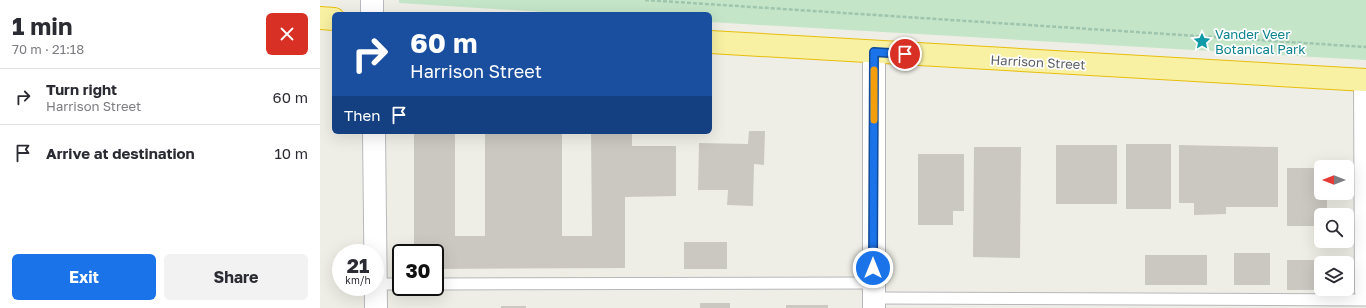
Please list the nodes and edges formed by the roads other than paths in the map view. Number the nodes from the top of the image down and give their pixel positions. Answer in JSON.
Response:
{"nodes":[{"id":1,"x":372,"y":0,"type":"edge"},
{"id":2,"x":372,"y":12,"type":"edge"},
{"id":3,"x":320,"y":18,"type":"edge"},
{"id":4,"x":332,"y":19,"type":"edge"},
{"id":5,"x":712,"y":42,"type":"edge"},
{"id":6,"x":874,"y":52,"type":"junction"},
{"id":7,"x":1366,"y":80,"type":"edge"},
{"id":8,"x":374,"y":134,"type":"edge"},
{"id":9,"x":375,"y":244,"type":"edge"},
{"id":10,"x":444,"y":284,"type":"edge"},
{"id":11,"x":1366,"y":291,"type":"edge"},
{"id":12,"x":376,"y":296,"type":"edge"},
{"id":13,"x":874,"y":296,"type":"edge"},
{"id":14,"x":1366,"y":300,"type":"edge"},
{"id":15,"x":376,"y":308,"type":"edge"}],
"edges":[{"from":1,"to":2,"type":"street"},
{"from":3,"to":4,"type":"highway"},
{"from":5,"to":6,"type":"highway","name":"Harrison Street"},
{"from":6,"to":7,"type":"highway","name":"Harrison Street"},
{"from":6,"to":13,"type":"street"},
{"from":7,"to":11,"type":"street"},
{"from":8,"to":9,"type":"street"},
{"from":10,"to":13,"type":"lane"},
{"from":12,"to":15,"type":"street"},
{"from":13,"to":14,"type":"lane"}]}
